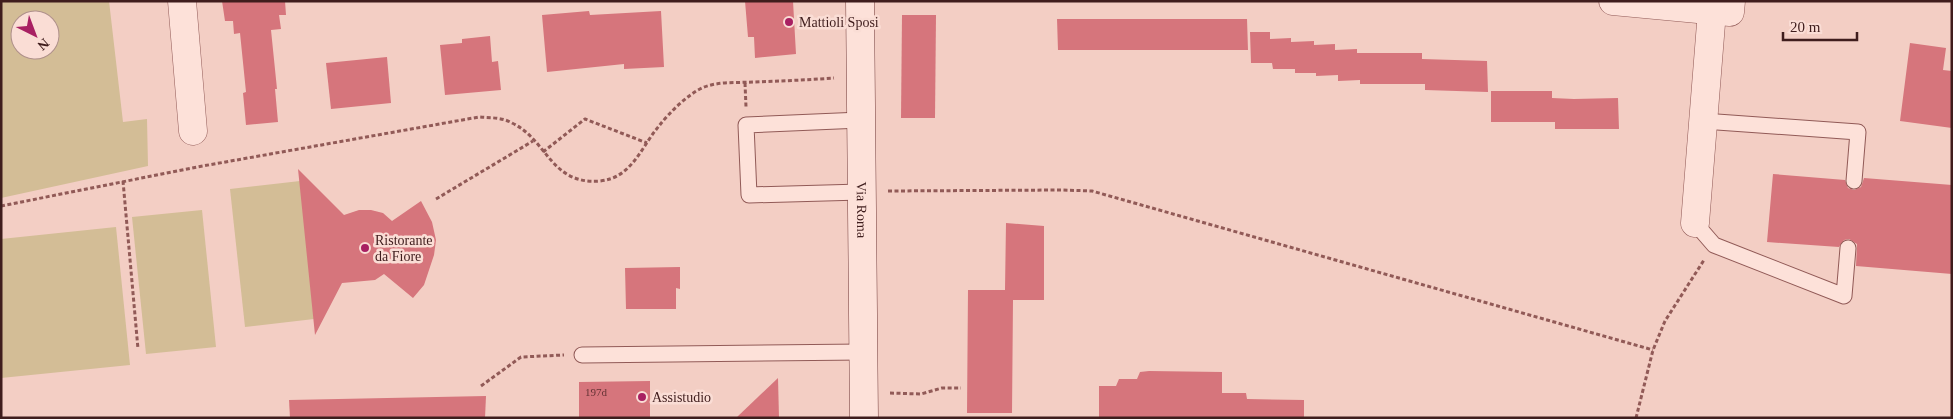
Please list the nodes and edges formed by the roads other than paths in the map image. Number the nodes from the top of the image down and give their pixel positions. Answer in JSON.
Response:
{"nodes":[{"id":1,"x":182,"y":1,"type":"edge"},
{"id":2,"x":860,"y":1,"type":"edge"},
{"id":3,"x":1613,"y":1,"type":"edge"},
{"id":4,"x":1725,"y":8,"type":"edge"},
{"id":5,"x":861,"y":120,"type":"junction"},
{"id":6,"x":1704,"y":121,"type":"junction"},
{"id":7,"x":194,"y":130,"type":"dead end"},
{"id":8,"x":1854,"y":181,"type":"dead end"},
{"id":9,"x":861,"y":192,"type":"junction"},
{"id":10,"x":1695,"y":223,"type":"joint"},
{"id":11,"x":1848,"y":248,"type":"dead end"},
{"id":12,"x":863,"y":352,"type":"junction"},
{"id":13,"x":582,"y":355,"type":"road end"},
{"id":14,"x":864,"y":405,"type":"edge"}],
"edges":[{"from":1,"to":7,"type":"street"},
{"from":2,"to":5,"type":"street","name":"Via Roma"},
{"from":3,"to":4,"type":"street"},
{"from":4,"to":6,"type":"street"},
{"from":5,"to":9,"type":"street","name":"Via Roma"},
{"from":5,"to":9,"type":"lane"},
{"from":6,"to":8,"type":"lane"},
{"from":6,"to":10,"type":"street"},
{"from":9,"to":12,"type":"street","name":"Via Roma"},
{"from":10,"to":11,"type":"lane"},
{"from":12,"to":13,"type":"lane"},
{"from":12,"to":14,"type":"street","name":"Via Roma"}]}
